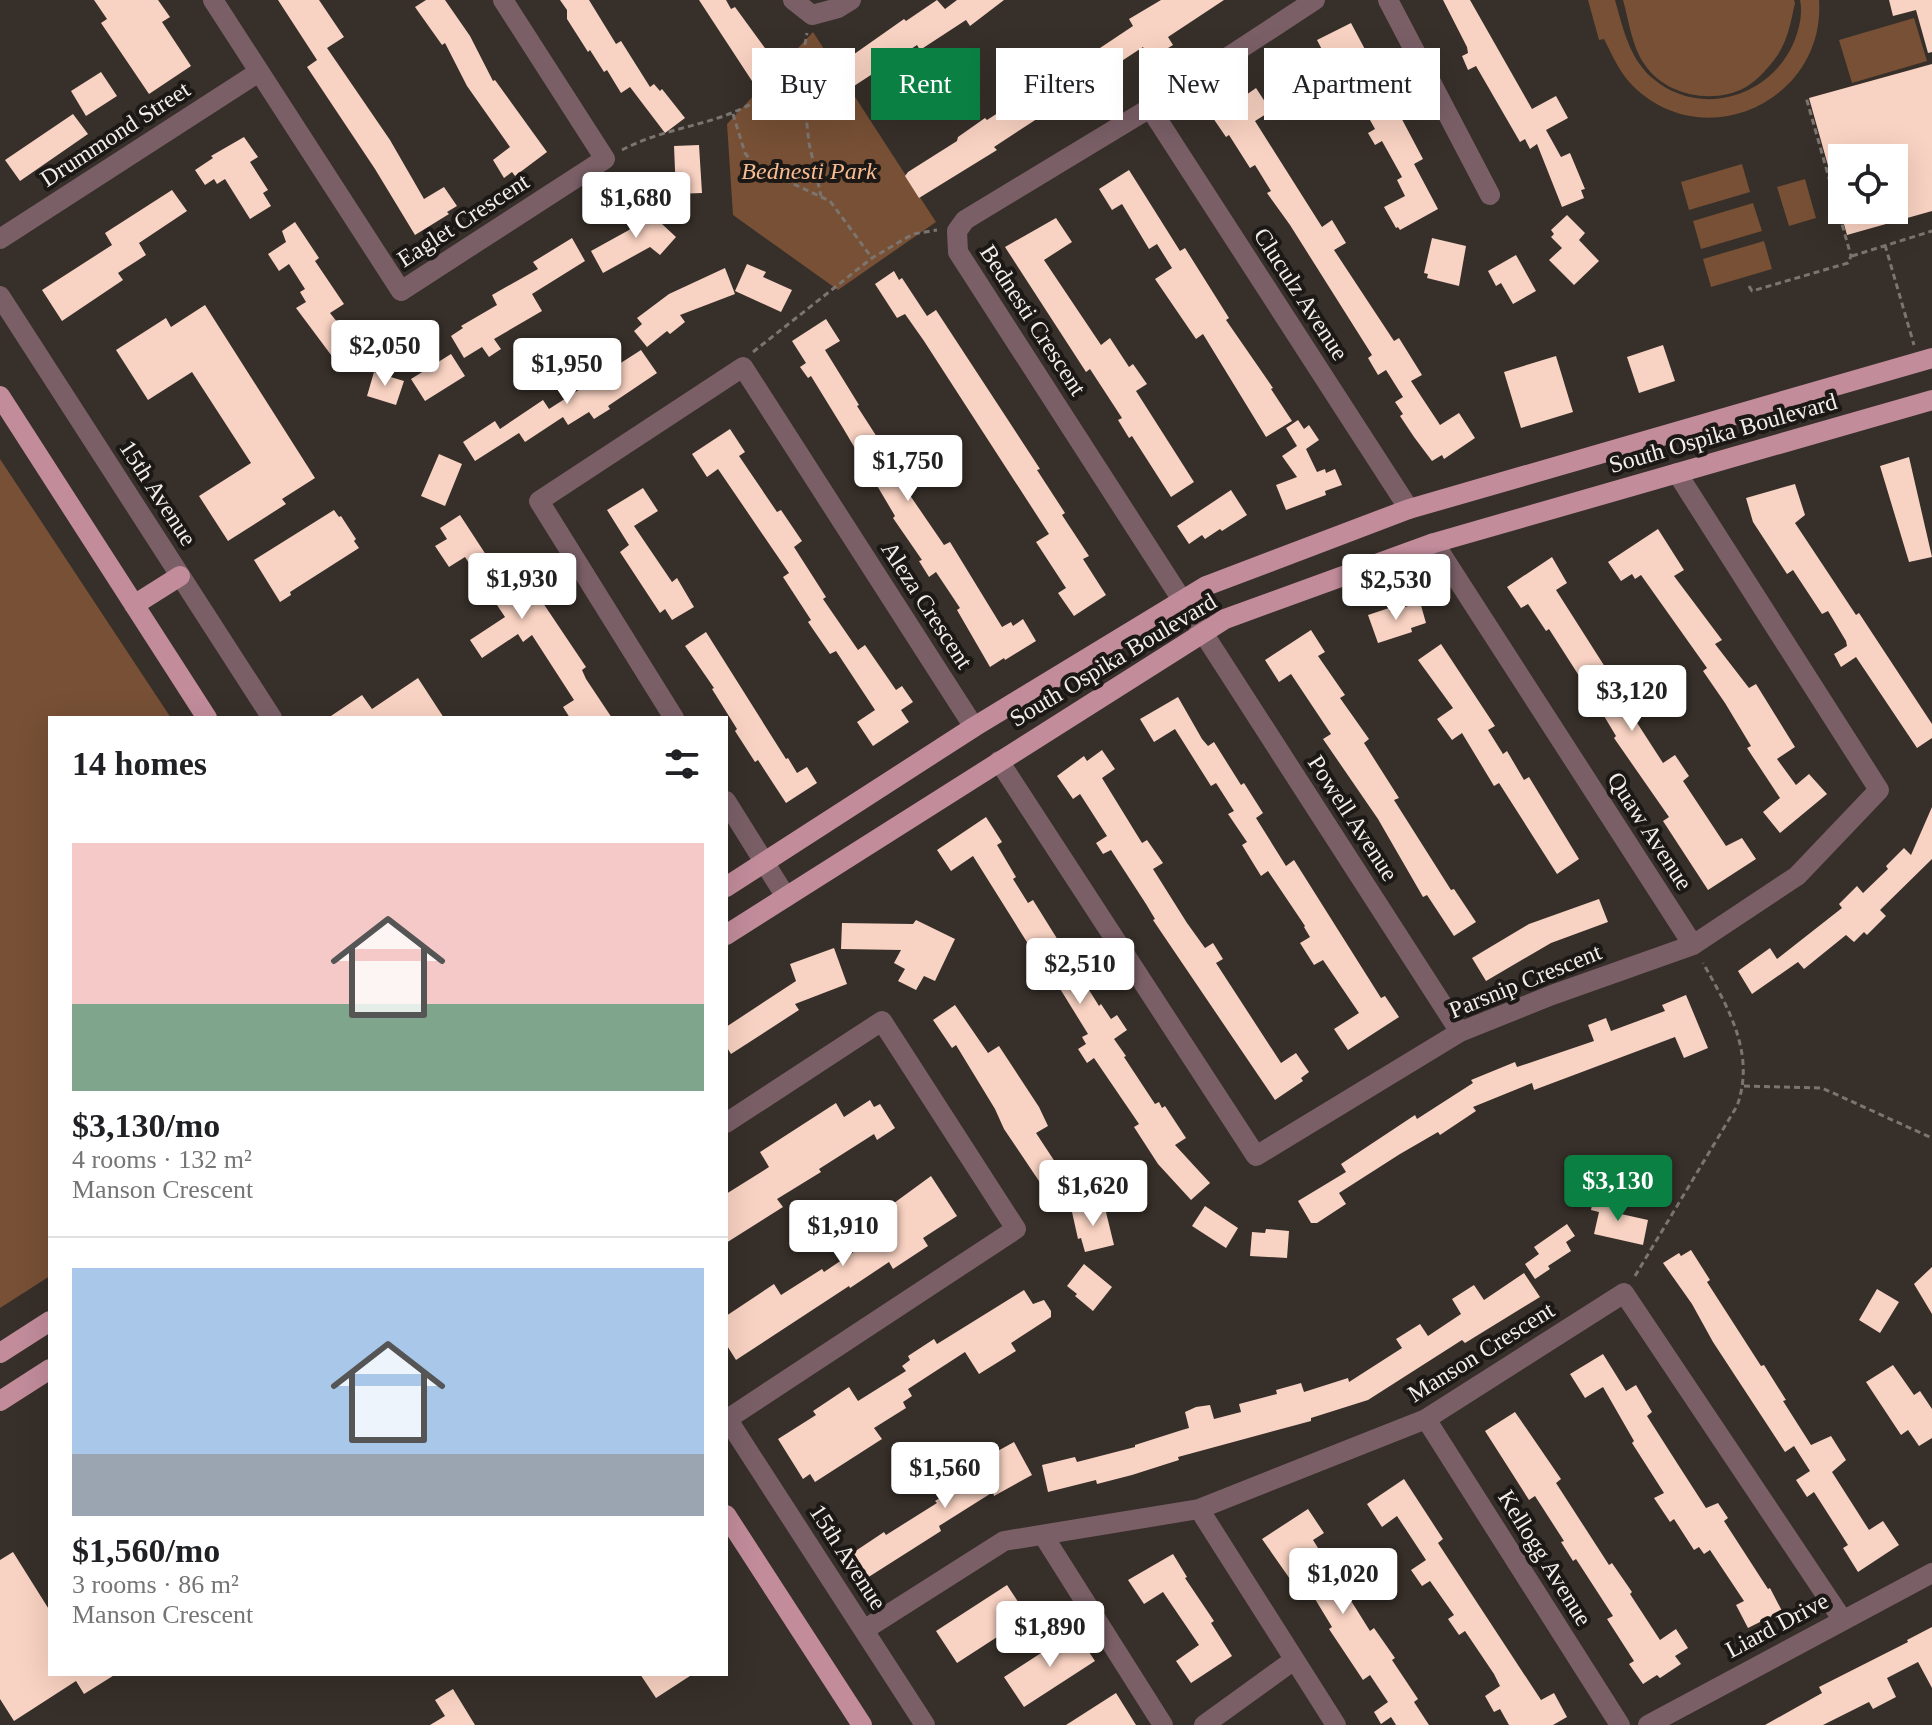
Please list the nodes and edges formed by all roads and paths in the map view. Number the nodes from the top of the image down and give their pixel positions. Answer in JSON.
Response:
{"nodes":[{"id":1,"x":213,"y":0,"type":"edge"},
{"id":2,"x":503,"y":0,"type":"edge"},
{"id":3,"x":793,"y":0,"type":"edge"},
{"id":4,"x":851,"y":0,"type":"edge"},
{"id":5,"x":1315,"y":0,"type":"edge"},
{"id":6,"x":1388,"y":0,"type":"edge"},
{"id":7,"x":812,"y":15,"type":"junction"},
{"id":8,"x":804,"y":48,"type":"edge"},
{"id":9,"x":1242,"y":48,"type":"edge"},
{"id":10,"x":259,"y":72,"type":"junction"},
{"id":11,"x":1806,"y":97,"type":"dead end"},
{"id":12,"x":752,"y":102,"type":"edge"},
{"id":13,"x":733,"y":114,"type":"junction"},
{"id":14,"x":1139,"y":115,"type":"edge"},
{"id":15,"x":806,"y":120,"type":"edge"},
{"id":16,"x":1158,"y":120,"type":"edge"},
{"id":17,"x":605,"y":159,"type":"junction"},
{"id":18,"x":1490,"y":195,"type":"dead end"},
{"id":19,"x":821,"y":196,"type":"junction"},
{"id":20,"x":957,"y":231,"type":"junction"},
{"id":21,"x":1932,"y":231,"type":"edge"},
{"id":22,"x":0,"y":239,"type":"edge"},
{"id":23,"x":1885,"y":245,"type":"junction"},
{"id":24,"x":1851,"y":256,"type":"junction"},
{"id":25,"x":872,"y":258,"type":"junction"},
{"id":26,"x":1749,"y":286,"type":"dead end"},
{"id":27,"x":0,"y":296,"type":"edge"},
{"id":28,"x":1926,"y":360,"type":"edge"},
{"id":29,"x":743,"y":367,"type":"junction"},
{"id":30,"x":0,"y":396,"type":"edge"},
{"id":31,"x":1932,"y":400,"type":"edge"},
{"id":32,"x":1677,"y":473,"type":"junction"},
{"id":33,"x":1409,"y":509,"type":"junction"},
{"id":34,"x":1434,"y":543,"type":"junction"},
{"id":35,"x":180,"y":576,"type":"junction"},
{"id":36,"x":1182,"y":600,"type":"junction"},
{"id":37,"x":134,"y":605,"type":"junction"},
{"id":38,"x":1203,"y":633,"type":"junction"},
{"id":39,"x":206,"y":716,"type":"edge"},
{"id":40,"x":271,"y":716,"type":"edge"},
{"id":41,"x":673,"y":716,"type":"edge"},
{"id":42,"x":974,"y":727,"type":"junction"},
{"id":43,"x":999,"y":761,"type":"junction"},
{"id":44,"x":728,"y":804,"type":"edge"},
{"id":45,"x":764,"y":862,"type":"junction"},
{"id":46,"x":728,"y":886,"type":"edge"},
{"id":47,"x":786,"y":897,"type":"junction"},
{"id":48,"x":728,"y":934,"type":"edge"},
{"id":49,"x":1693,"y":945,"type":"junction"},
{"id":50,"x":1460,"y":1032,"type":"junction"},
{"id":51,"x":1744,"y":1086,"type":"junction"},
{"id":52,"x":728,"y":1122,"type":"edge"},
{"id":53,"x":1932,"y":1138,"type":"edge"},
{"id":54,"x":1624,"y":1293,"type":"junction"},
{"id":55,"x":48,"y":1322,"type":"edge"},
{"id":56,"x":0,"y":1353,"type":"edge"},
{"id":57,"x":48,"y":1370,"type":"edge"},
{"id":58,"x":0,"y":1401,"type":"edge"},
{"id":59,"x":728,"y":1417,"type":"edge"},
{"id":60,"x":1426,"y":1419,"type":"junction"},
{"id":61,"x":728,"y":1421,"type":"edge"},
{"id":62,"x":1199,"y":1509,"type":"junction"},
{"id":63,"x":728,"y":1518,"type":"edge"},
{"id":64,"x":1043,"y":1535,"type":"junction"},
{"id":65,"x":1932,"y":1573,"type":"edge"},
{"id":66,"x":1842,"y":1619,"type":"junction"},
{"id":67,"x":864,"y":1630,"type":"junction"},
{"id":68,"x":1294,"y":1660,"type":"junction"},
{"id":69,"x":862,"y":1725,"type":"edge"},
{"id":70,"x":925,"y":1725,"type":"edge"},
{"id":71,"x":1163,"y":1725,"type":"edge"},
{"id":72,"x":1204,"y":1725,"type":"edge"},
{"id":73,"x":1336,"y":1725,"type":"edge"},
{"id":74,"x":1620,"y":1725,"type":"edge"},
{"id":75,"x":1648,"y":1725,"type":"edge"}],
"edges":[{"from":1,"to":10,"type":"street","name":"Eaglet Crescent"},
{"from":2,"to":17,"type":"street"},
{"from":3,"to":7,"type":"street"},
{"from":4,"to":7,"type":"street"},
{"from":5,"to":9,"type":"street","name":"Bednesti Crescent"},
{"from":6,"to":18,"type":"street"},
{"from":7,"to":8,"type":"path"},
{"from":10,"to":17,"type":"street","name":"Eaglet Crescent"},
{"from":10,"to":22,"type":"street","name":"Drummond Street"},
{"from":11,"to":24,"type":"path"},
{"from":12,"to":13,"type":"path"},
{"from":13,"to":17,"type":"path"},
{"from":13,"to":19,"type":"path"},
{"from":14,"to":20,"type":"street","name":"Bednesti Crescent"},
{"from":15,"to":19,"type":"path"},
{"from":16,"to":33,"type":"street","name":"Cluculz Avenue"},
{"from":19,"to":25,"type":"path"},
{"from":20,"to":25,"type":"path"},
{"from":20,"to":36,"type":"street","name":"Bednesti Crescent"},
{"from":21,"to":23,"type":"path"},
{"from":23,"to":24,"type":"path"},
{"from":23,"to":28,"type":"path"},
{"from":24,"to":26,"type":"path"},
{"from":25,"to":29,"type":"path"},
{"from":27,"to":35,"type":"street","name":"15th Avenue"},
{"from":28,"to":33,"type":"main road","name":"South Ospika Boulevard"},
{"from":29,"to":41,"type":"street"},
{"from":29,"to":42,"type":"street","name":"Aleza Crescent"},
{"from":30,"to":37,"type":"main road"},
{"from":31,"to":32,"type":"main road","name":"South Ospika Boulevard"},
{"from":32,"to":34,"type":"main road","name":"South Ospika Boulevard"},
{"from":32,"to":49,"type":"street","name":"Parsnip Crescent"},
{"from":33,"to":36,"type":"main road","name":"South Ospika Boulevard"},
{"from":34,"to":38,"type":"main road","name":"South Ospika Boulevard"},
{"from":34,"to":49,"type":"street","name":"Quaw Avenue"},
{"from":35,"to":37,"type":"main road"},
{"from":35,"to":40,"type":"street","name":"15th Avenue"},
{"from":36,"to":38,"type":"street","name":"Bednesti Crescent"},
{"from":36,"to":42,"type":"main road","name":"South Ospika Boulevard"},
{"from":37,"to":39,"type":"main road"},
{"from":38,"to":43,"type":"main road","name":"South Ospika Boulevard"},
{"from":38,"to":50,"type":"street","name":"Powell Avenue"},
{"from":42,"to":45,"type":"main road","name":"South Ospika Boulevard"},
{"from":43,"to":47,"type":"main road","name":"South Ospika Boulevard"},
{"from":43,"to":50,"type":"street","name":"Parsnip Crescent"},
{"from":44,"to":45,"type":"street"},
{"from":45,"to":46,"type":"main road","name":"South Ospika Boulevard"},
{"from":45,"to":47,"type":"street"},
{"from":47,"to":48,"type":"main road","name":"South Ospika Boulevard"},
{"from":49,"to":50,"type":"street","name":"Parsnip Crescent"},
{"from":49,"to":51,"type":"path"},
{"from":51,"to":53,"type":"path"},
{"from":51,"to":54,"type":"path"},
{"from":52,"to":59,"type":"street"},
{"from":54,"to":60,"type":"street","name":"Manson Crescent"},
{"from":54,"to":66,"type":"street"},
{"from":55,"to":56,"type":"main road"},
{"from":57,"to":58,"type":"main road"},
{"from":60,"to":62,"type":"street","name":"Manson Crescent"},
{"from":60,"to":74,"type":"street","name":"Kellogg Avenue"},
{"from":61,"to":67,"type":"street","name":"15th Avenue"},
{"from":62,"to":64,"type":"street","name":"Manson Crescent"},
{"from":62,"to":68,"type":"street"},
{"from":63,"to":69,"type":"main road"},
{"from":64,"to":67,"type":"street","name":"Manson Crescent"},
{"from":64,"to":71,"type":"street"},
{"from":65,"to":66,"type":"street","name":"Liard Drive"},
{"from":66,"to":75,"type":"street","name":"Liard Drive"},
{"from":67,"to":70,"type":"street","name":"15th Avenue"},
{"from":68,"to":72,"type":"street"},
{"from":68,"to":73,"type":"street"}]}
